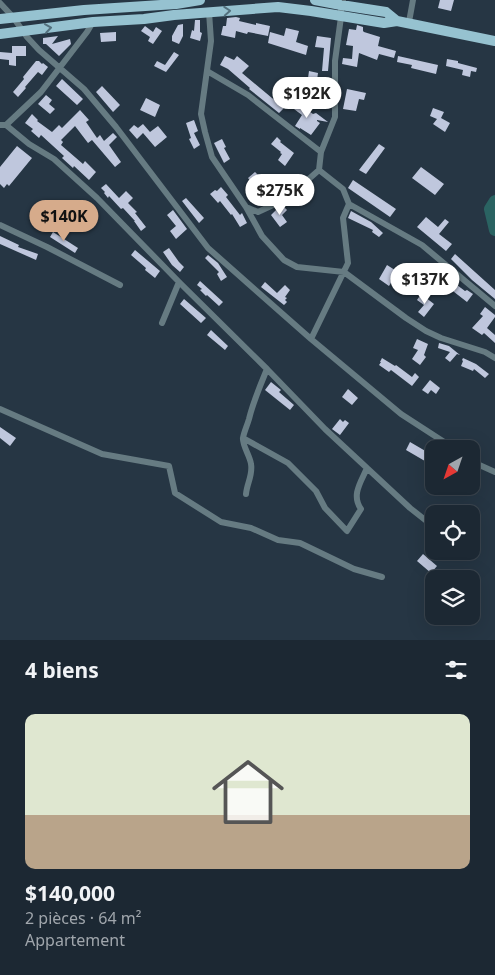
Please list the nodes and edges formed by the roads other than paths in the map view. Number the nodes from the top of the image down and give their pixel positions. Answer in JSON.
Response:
{"nodes":[{"id":1,"x":200,"y":0,"type":"edge"},
{"id":2,"x":315,"y":0,"type":"edge"},
{"id":3,"x":414,"y":0,"type":"edge"},
{"id":4,"x":177,"y":2,"type":"edge"},
{"id":5,"x":0,"y":3,"type":"edge"},
{"id":6,"x":342,"y":3,"type":"edge"},
{"id":7,"x":278,"y":4,"type":"edge"},
{"id":8,"x":209,"y":12,"type":"junction"},
{"id":9,"x":174,"y":15,"type":"junction"},
{"id":10,"x":13,"y":17,"type":"junction"},
{"id":11,"x":342,"y":17,"type":"junction"},
{"id":12,"x":0,"y":19,"type":"edge"},
{"id":13,"x":397,"y":21,"type":"junction"},
{"id":14,"x":93,"y":22,"type":"junction"},
{"id":15,"x":409,"y":22,"type":"junction"},
{"id":16,"x":22,"y":32,"type":"junction"},
{"id":17,"x":0,"y":34,"type":"edge"},
{"id":18,"x":495,"y":41,"type":"edge"},
{"id":19,"x":59,"y":67,"type":"junction"},
{"id":20,"x":207,"y":71,"type":"junction"},
{"id":21,"x":3,"y":125,"type":"edge"},
{"id":22,"x":322,"y":152,"type":"junction"},
{"id":23,"x":319,"y":170,"type":"junction"},
{"id":24,"x":349,"y":204,"type":"junction"},
{"id":25,"x":246,"y":207,"type":"junction"},
{"id":26,"x":0,"y":225,"type":"edge"},
{"id":27,"x":344,"y":272,"type":"junction"},
{"id":28,"x":179,"y":282,"type":"junction"},
{"id":29,"x":120,"y":285,"type":"dead end"},
{"id":30,"x":495,"y":306,"type":"edge"},
{"id":31,"x":162,"y":323,"type":"dead end"},
{"id":32,"x":311,"y":339,"type":"junction"},
{"id":33,"x":495,"y":358,"type":"edge"},
{"id":34,"x":267,"y":369,"type":"junction"},
{"id":35,"x":0,"y":409,"type":"edge"},
{"id":36,"x":243,"y":438,"type":"junction"},
{"id":37,"x":441,"y":440,"type":"edge"},
{"id":38,"x":480,"y":465,"type":"edge"},
{"id":39,"x":367,"y":468,"type":"junction"},
{"id":40,"x":495,"y":472,"type":"edge"},
{"id":41,"x":246,"y":494,"type":"dead end"},
{"id":42,"x":425,"y":519,"type":"edge"},
{"id":43,"x":382,"y":577,"type":"dead end"}],
"edges":[{"from":1,"to":4,"type":"main road"},
{"from":2,"to":6,"type":"main road"},
{"from":3,"to":15,"type":"street"},
{"from":4,"to":9,"type":"street"},
{"from":4,"to":10,"type":"main road"},
{"from":5,"to":10,"type":"street"},
{"from":6,"to":11,"type":"street"},
{"from":6,"to":13,"type":"main road"},
{"from":8,"to":7,"type":"main road","one_way":true},
{"from":7,"to":11,"type":"main road"},
{"from":8,"to":9,"type":"main road"},
{"from":8,"to":20,"type":"street"},
{"from":9,"to":14,"type":"main road"},
{"from":10,"to":12,"type":"main road"},
{"from":10,"to":16,"type":"street"},
{"from":11,"to":13,"type":"main road"},
{"from":11,"to":22,"type":"street"},
{"from":13,"to":15,"type":"main road"},
{"from":16,"to":14,"type":"main road","one_way":true},
{"from":14,"to":19,"type":"street"},
{"from":15,"to":18,"type":"main road"},
{"from":16,"to":17,"type":"main road"},
{"from":16,"to":19,"type":"street"},
{"from":19,"to":21,"type":"street"},
{"from":19,"to":32,"type":"street"},
{"from":20,"to":22,"type":"street"},
{"from":20,"to":25,"type":"street"},
{"from":21,"to":28,"type":"street"},
{"from":22,"to":23,"type":"street"},
{"from":23,"to":24,"type":"street"},
{"from":23,"to":25,"type":"street"},
{"from":24,"to":27,"type":"street"},
{"from":24,"to":30,"type":"street"},
{"from":25,"to":27,"type":"street"},
{"from":26,"to":29,"type":"street"},
{"from":27,"to":32,"type":"street"},
{"from":27,"to":33,"type":"street"},
{"from":28,"to":31,"type":"street"},
{"from":28,"to":34,"type":"street"},
{"from":32,"to":37,"type":"street"},
{"from":34,"to":36,"type":"street"},
{"from":34,"to":39,"type":"street"},
{"from":35,"to":43,"type":"street"},
{"from":36,"to":39,"type":"street"},
{"from":36,"to":41,"type":"street"},
{"from":38,"to":40,"type":"street"},
{"from":39,"to":42,"type":"street"}]}
